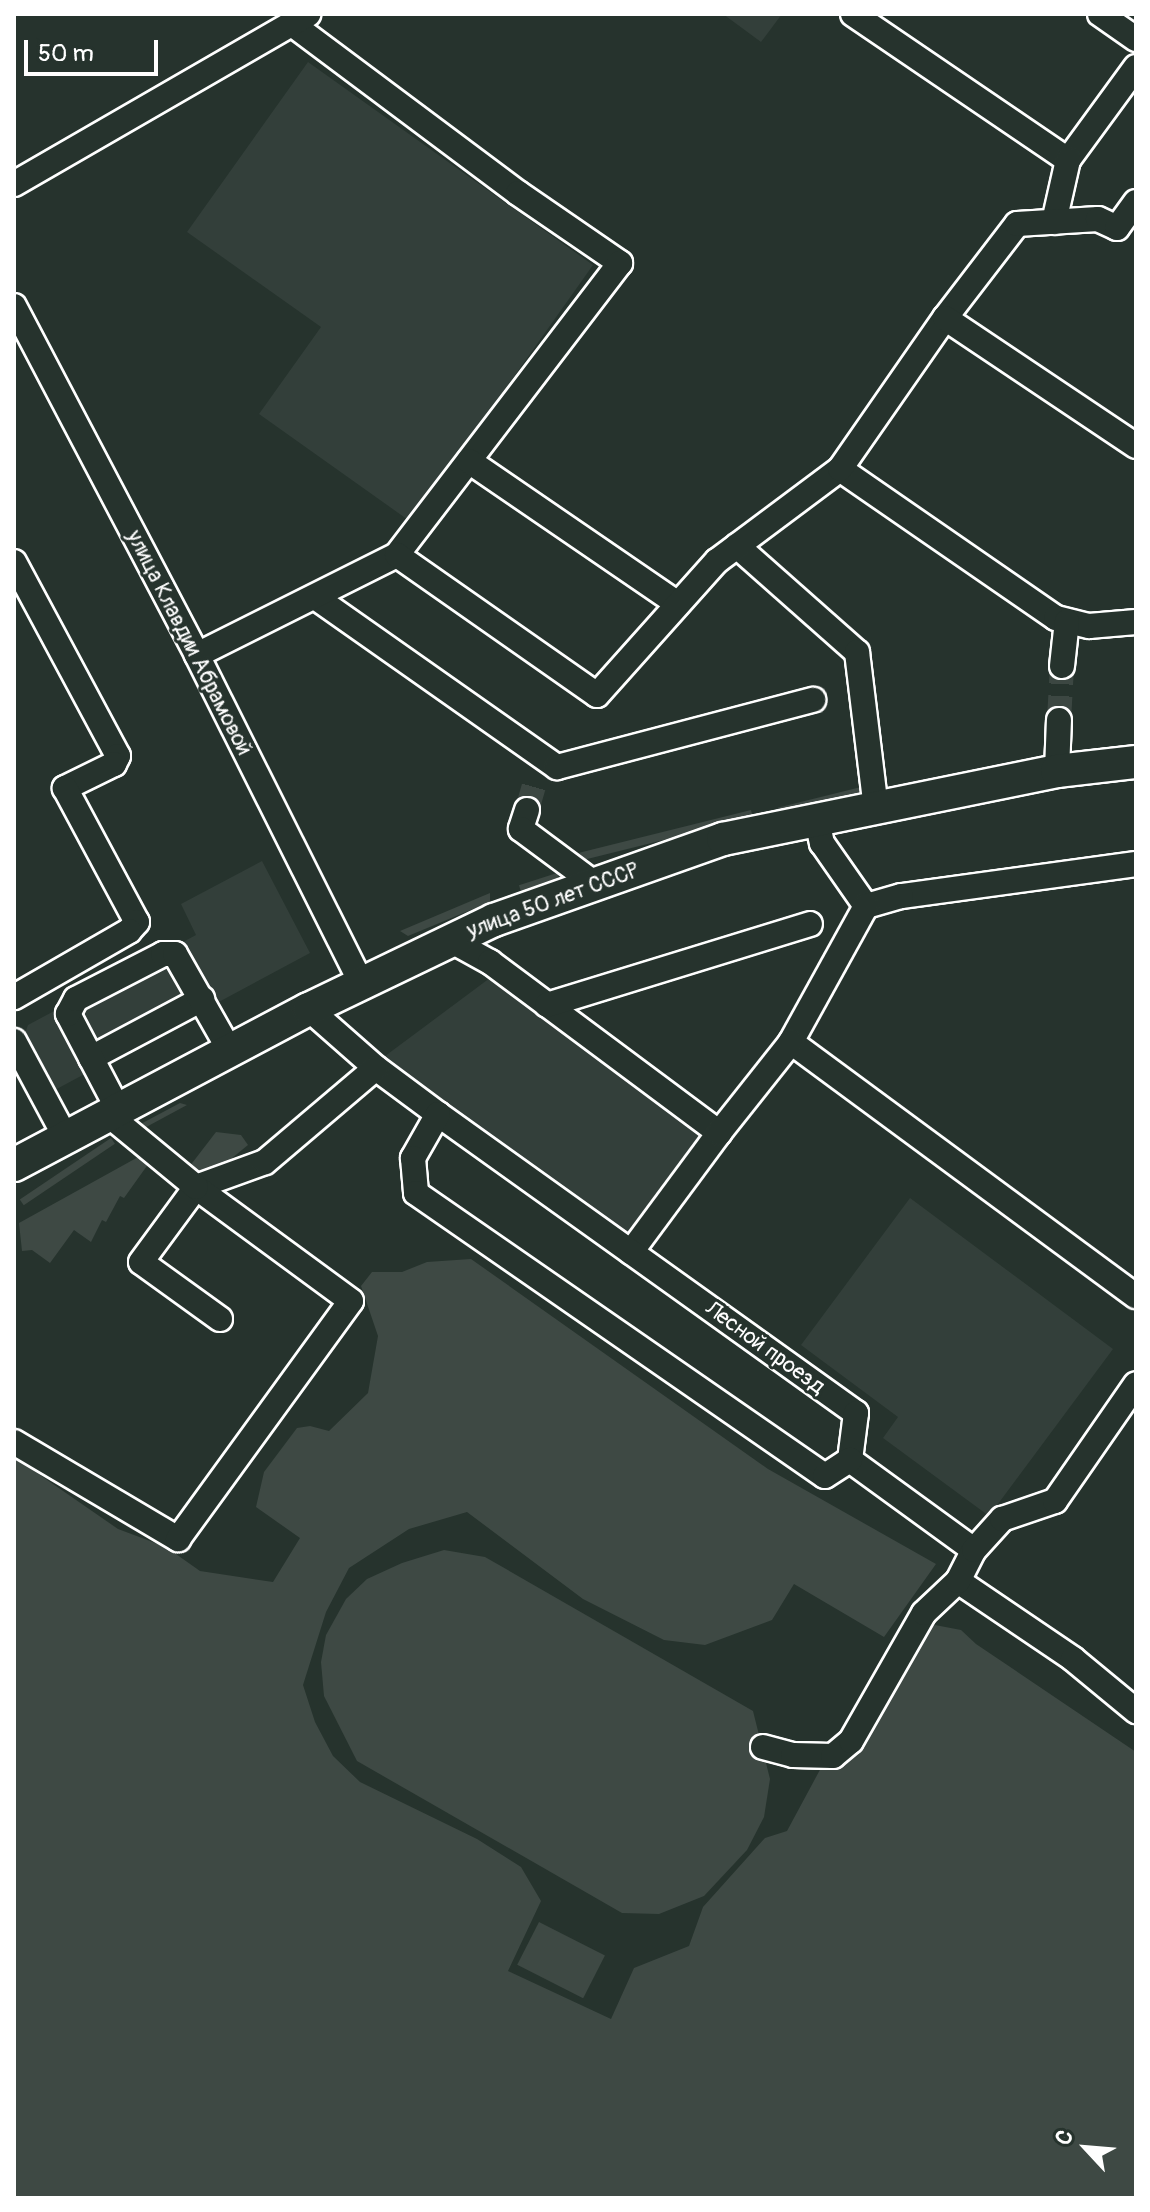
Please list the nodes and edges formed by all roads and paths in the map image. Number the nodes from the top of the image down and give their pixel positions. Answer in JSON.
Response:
{"nodes":[{"id":1,"x":853,"y":14,"type":"edge"},
{"id":2,"x":1100,"y":14,"type":"edge"},
{"id":3,"x":300,"y":19,"type":"edge"},
{"id":4,"x":1136,"y":39,"type":"edge"},
{"id":5,"x":1136,"y":67,"type":"edge"},
{"id":6,"x":1068,"y":160,"type":"junction"},
{"id":7,"x":14,"y":184,"type":"edge"},
{"id":8,"x":1136,"y":202,"type":"edge"},
{"id":9,"x":1054,"y":222,"type":"junction"},
{"id":10,"x":14,"y":306,"type":"edge"},
{"id":11,"x":945,"y":318,"type":"junction"},
{"id":12,"x":1136,"y":446,"type":"edge"},
{"id":13,"x":469,"y":461,"type":"junction"},
{"id":14,"x":840,"y":469,"type":"junction"},
{"id":15,"x":737,"y":546,"type":"junction"},
{"id":16,"x":397,"y":555,"type":"junction"},
{"id":17,"x":14,"y":562,"type":"edge"},
{"id":18,"x":315,"y":597,"type":"junction"},
{"id":19,"x":678,"y":604,"type":"junction"},
{"id":20,"x":1067,"y":621,"type":"junction"},
{"id":21,"x":1136,"y":622,"type":"edge"},
{"id":22,"x":197,"y":655,"type":"junction"},
{"id":23,"x":1062,"y":666,"type":"tunnel mouth"},
{"id":24,"x":813,"y":700,"type":"dead end"},
{"id":25,"x":1059,"y":720,"type":"tunnel mouth"},
{"id":26,"x":1136,"y":762,"type":"edge"},
{"id":27,"x":1057,"y":771,"type":"junction"},
{"id":28,"x":876,"y":808,"type":"junction"},
{"id":29,"x":527,"y":810,"type":"tunnel mouth"},
{"id":30,"x":817,"y":820,"type":"junction"},
{"id":31,"x":1136,"y":864,"type":"edge"},
{"id":32,"x":595,"y":884,"type":"junction"},
{"id":33,"x":866,"y":906,"type":"junction"},
{"id":34,"x":810,"y":924,"type":"dead end"},
{"id":35,"x":450,"y":940,"type":"junction"},
{"id":36,"x":361,"y":983,"type":"junction"},
{"id":37,"x":14,"y":997,"type":"edge"},
{"id":38,"x":202,"y":999,"type":"junction"},
{"id":39,"x":547,"y":1005,"type":"junction"},
{"id":40,"x":309,"y":1009,"type":"junction"},
{"id":41,"x":14,"y":1041,"type":"edge"},
{"id":42,"x":791,"y":1042,"type":"junction"},
{"id":43,"x":230,"y":1051,"type":"junction"},
{"id":44,"x":91,"y":1058,"type":"junction"},
{"id":45,"x":376,"y":1068,"type":"junction"},
{"id":46,"x":114,"y":1113,"type":"junction"},
{"id":47,"x":438,"y":1114,"type":"junction"},
{"id":48,"x":719,"y":1133,"type":"junction"},
{"id":49,"x":66,"y":1138,"type":"junction"},
{"id":50,"x":14,"y":1165,"type":"edge"},
{"id":51,"x":196,"y":1187,"type":"junction"},
{"id":52,"x":631,"y":1252,"type":"junction"},
{"id":53,"x":1136,"y":1296,"type":"edge"},
{"id":54,"x":220,"y":1319,"type":"dead end"},
{"id":55,"x":1136,"y":1384,"type":"edge"},
{"id":56,"x":14,"y":1442,"type":"edge"},
{"id":57,"x":850,"y":1460,"type":"junction"},
{"id":58,"x":974,"y":1550,"type":"junction"},
{"id":59,"x":958,"y":1581,"type":"junction"},
{"id":60,"x":1136,"y":1711,"type":"edge"},
{"id":61,"x":763,"y":1747,"type":"dead end"}],
"edges":[{"from":1,"to":6,"type":"street"},
{"from":2,"to":4,"type":"street"},
{"from":3,"to":7,"type":"street"},
{"from":3,"to":13,"type":"street"},
{"from":5,"to":6,"type":"street"},
{"from":6,"to":9,"type":"street"},
{"from":8,"to":9,"type":"street"},
{"from":9,"to":11,"type":"street"},
{"from":10,"to":22,"type":"street","name":"улица Клавдии Абрамовой"},
{"from":11,"to":12,"type":"street"},
{"from":11,"to":14,"type":"street"},
{"from":13,"to":16,"type":"street"},
{"from":13,"to":19,"type":"street"},
{"from":14,"to":15,"type":"street"},
{"from":14,"to":20,"type":"street"},
{"from":15,"to":19,"type":"street"},
{"from":15,"to":28,"type":"street"},
{"from":16,"to":18,"type":"street"},
{"from":16,"to":19,"type":"street"},
{"from":17,"to":37,"type":"street"},
{"from":18,"to":22,"type":"street"},
{"from":18,"to":24,"type":"street"},
{"from":20,"to":21,"type":"street"},
{"from":20,"to":23,"type":"street"},
{"from":22,"to":36,"type":"street","name":"улица Клавдии Абрамовой"},
{"from":25,"to":27,"type":"street"},
{"from":26,"to":27,"type":"main road","name":"улица 50 лет СССР"},
{"from":27,"to":28,"type":"main road","name":"улица 50 лет СССР"},
{"from":28,"to":30,"type":"main road","name":"улица 50 лет СССР"},
{"from":29,"to":32,"type":"street"},
{"from":30,"to":32,"type":"main road","name":"улица 50 лет СССР"},
{"from":30,"to":33,"type":"street"},
{"from":31,"to":33,"type":"street"},
{"from":32,"to":35,"type":"main road","name":"улица 50 лет СССР"},
{"from":33,"to":42,"type":"street"},
{"from":34,"to":39,"type":"street"},
{"from":35,"to":36,"type":"main road","name":"улица 50 лет СССР"},
{"from":35,"to":39,"type":"street"},
{"from":36,"to":40,"type":"main road","name":"улица 50 лет СССР"},
{"from":38,"to":43,"type":"street"},
{"from":38,"to":44,"type":"street"},
{"from":38,"to":44,"type":"street"},
{"from":39,"to":48,"type":"street"},
{"from":40,"to":43,"type":"main road","name":"улица 50 лет СССР"},
{"from":40,"to":45,"type":"street","name":"Лесной проезд"},
{"from":41,"to":49,"type":"street"},
{"from":42,"to":48,"type":"street"},
{"from":42,"to":53,"type":"street"},
{"from":43,"to":46,"type":"main road","name":"улица 50 лет СССР"},
{"from":44,"to":46,"type":"street"},
{"from":45,"to":47,"type":"street","name":"Лесной проезд"},
{"from":45,"to":51,"type":"street"},
{"from":46,"to":49,"type":"main road","name":"улица 50 лет СССР"},
{"from":46,"to":51,"type":"street"},
{"from":47,"to":52,"type":"street","name":"Лесной проезд"},
{"from":47,"to":57,"type":"street"},
{"from":48,"to":52,"type":"street"},
{"from":49,"to":50,"type":"main road","name":"улица 50 лет СССР"},
{"from":51,"to":54,"type":"street"},
{"from":51,"to":56,"type":"street"},
{"from":52,"to":57,"type":"street","name":"Лесной проезд"},
{"from":55,"to":58,"type":"street"},
{"from":57,"to":58,"type":"street"},
{"from":58,"to":59,"type":"street"},
{"from":59,"to":60,"type":"street"},
{"from":59,"to":61,"type":"street"}]}
